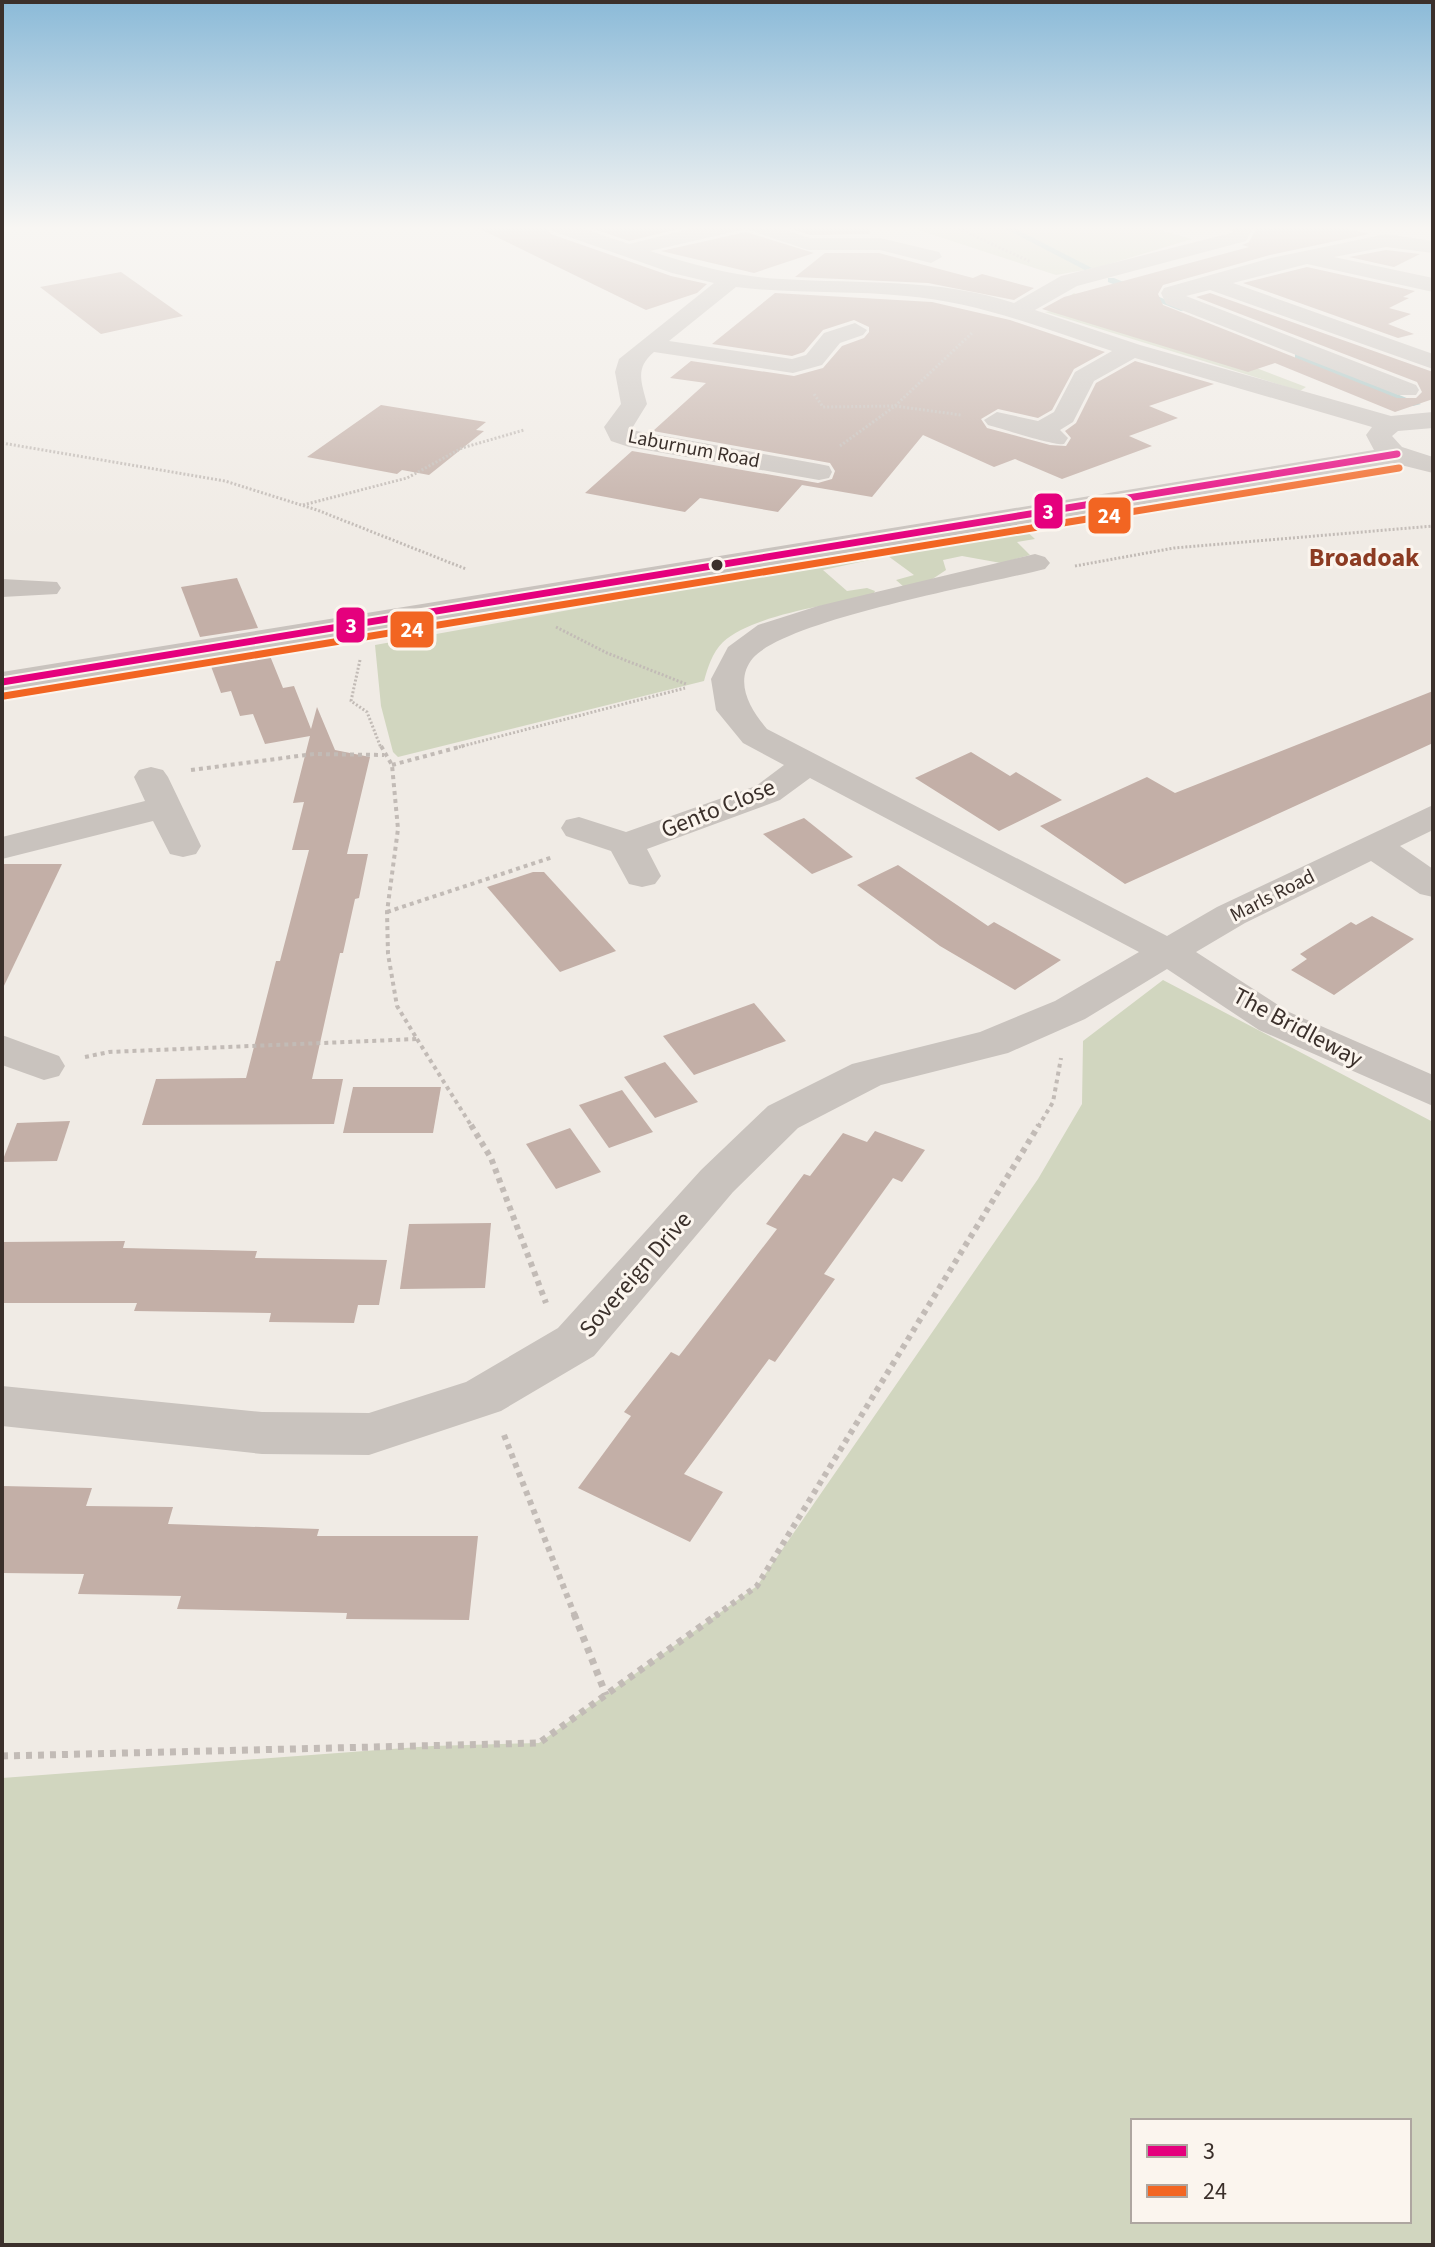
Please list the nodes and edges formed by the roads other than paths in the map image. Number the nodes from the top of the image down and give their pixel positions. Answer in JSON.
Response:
{"nodes":[{"id":1,"x":664,"y":332,"type":"edge"},
{"id":2,"x":804,"y":332,"type":"dead end"},
{"id":3,"x":850,"y":332,"type":"edge"},
{"id":4,"x":1078,"y":332,"type":"edge"},
{"id":5,"x":1258,"y":332,"type":"edge"},
{"id":6,"x":1348,"y":332,"type":"edge"},
{"id":7,"x":832,"y":338,"type":"junction"},
{"id":8,"x":648,"y":344,"type":"junction"},
{"id":9,"x":1132,"y":350,"type":"junction"},
{"id":10,"x":1433,"y":362,"type":"edge"},
{"id":11,"x":1407,"y":390,"type":"dead end"},
{"id":12,"x":997,"y":420,"type":"road end"},
{"id":13,"x":1433,"y":420,"type":"edge"},
{"id":14,"x":1390,"y":424,"type":"junction"},
{"id":15,"x":1397,"y":454,"type":"junction"},
{"id":16,"x":1433,"y":465,"type":"edge"},
{"id":17,"x":819,"y":472,"type":"dead end"},
{"id":18,"x":1035,"y":563,"type":"road end"},
{"id":19,"x":2,"y":588,"type":"edge"},
{"id":20,"x":46,"y":588,"type":"dead end"},
{"id":21,"x":2,"y":682,"type":"edge"},
{"id":22,"x":807,"y":764,"type":"junction"},
{"id":23,"x":1433,"y":816,"type":"edge"},
{"id":24,"x":1373,"y":845,"type":"junction"},
{"id":25,"x":183,"y":846,"type":"dead end"},
{"id":26,"x":2,"y":848,"type":"edge"},
{"id":27,"x":642,"y":876,"type":"dead end"},
{"id":28,"x":1433,"y":886,"type":"edge"},
{"id":29,"x":1168,"y":952,"type":"junction"},
{"id":30,"x":2,"y":1050,"type":"edge"},
{"id":31,"x":44,"y":1066,"type":"road end"},
{"id":32,"x":1433,"y":1092,"type":"edge"},
{"id":33,"x":2,"y":1406,"type":"edge"}],
"edges":[{"from":1,"to":8,"type":"street","name":"Laburnum Road"},
{"from":2,"to":7,"type":"street"},
{"from":3,"to":7,"type":"street"},
{"from":4,"to":9,"type":"street"},
{"from":5,"to":11,"type":"street"},
{"from":6,"to":10,"type":"street"},
{"from":7,"to":8,"type":"street"},
{"from":8,"to":17,"type":"street","name":"Laburnum Road"},
{"from":9,"to":12,"type":"street"},
{"from":9,"to":14,"type":"street"},
{"from":13,"to":14,"type":"street"},
{"from":14,"to":15,"type":"street"},
{"from":15,"to":16,"type":"street"},
{"from":15,"to":21,"type":"street"},
{"from":18,"to":22,"type":"street"},
{"from":19,"to":20,"type":"street"},
{"from":22,"to":27,"type":"street","name":"Gento Close"},
{"from":22,"to":29,"type":"street"},
{"from":23,"to":24,"type":"street","name":"Marls Road"},
{"from":24,"to":28,"type":"street"},
{"from":24,"to":29,"type":"street","name":"Marls Road"},
{"from":25,"to":26,"type":"street"},
{"from":29,"to":32,"type":"street","name":"The Bridleway"},
{"from":29,"to":33,"type":"street","name":"Sovereign Drive"},
{"from":30,"to":31,"type":"street"}]}
